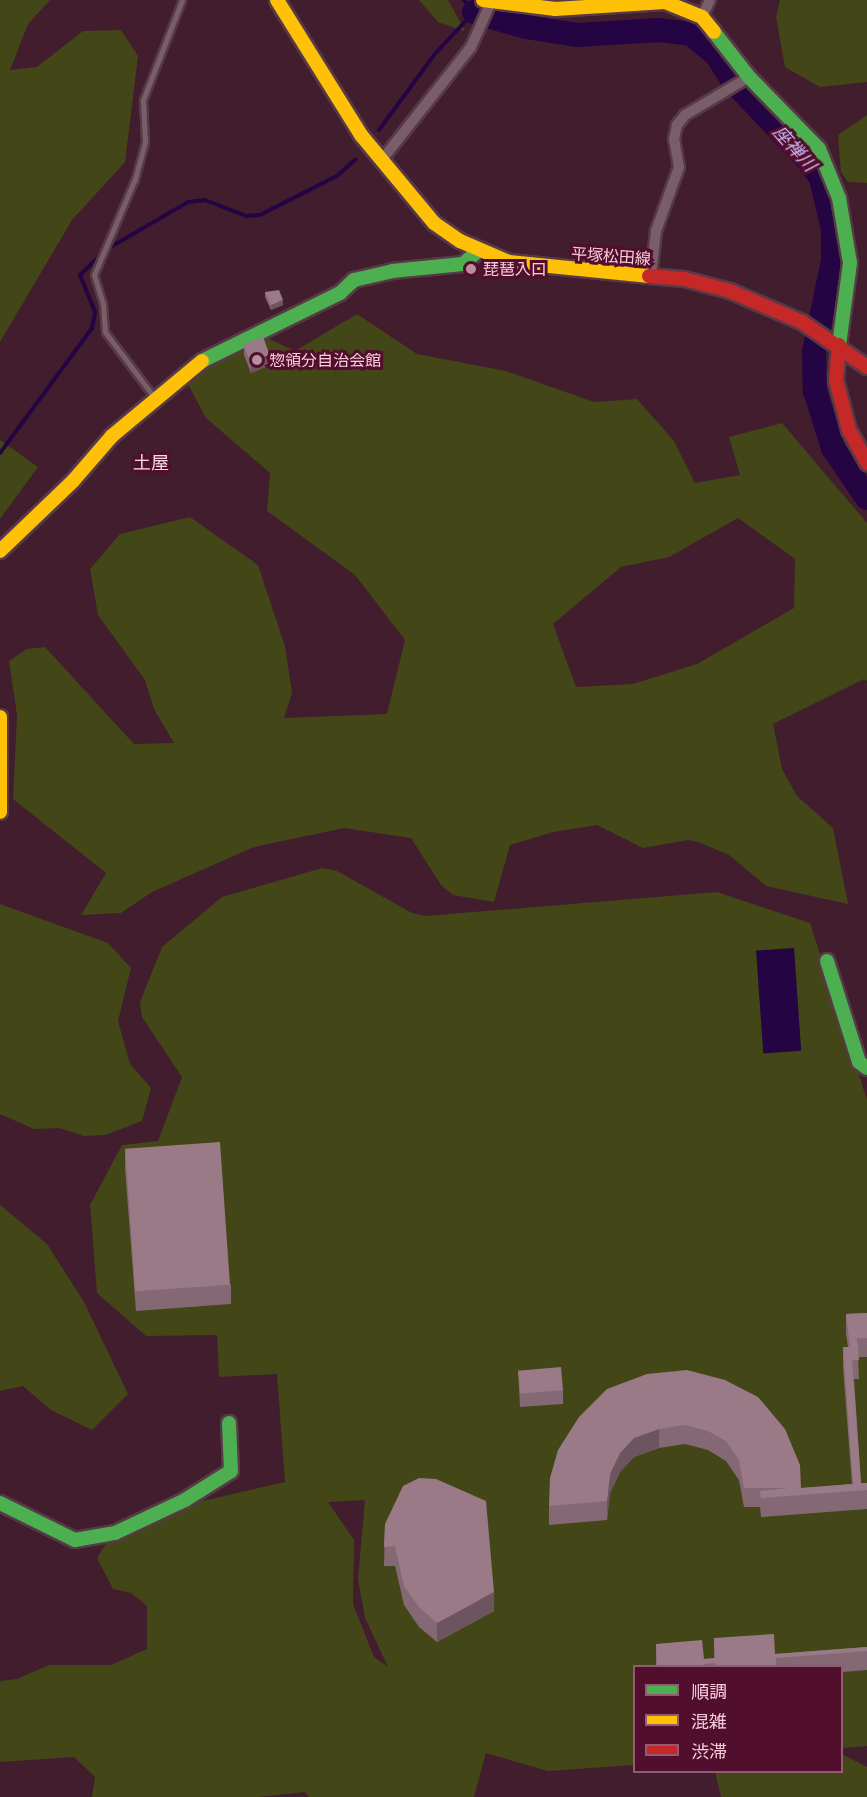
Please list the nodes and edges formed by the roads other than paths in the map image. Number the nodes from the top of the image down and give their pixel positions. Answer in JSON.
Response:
{"nodes":[{"id":1,"x":182,"y":0,"type":"edge"},
{"id":2,"x":277,"y":0,"type":"edge"},
{"id":3,"x":710,"y":0,"type":"edge"},
{"id":4,"x":487,"y":1,"type":"edge"},
{"id":5,"x":604,"y":3,"type":"edge"},
{"id":6,"x":702,"y":17,"type":"junction"},
{"id":7,"x":749,"y":77,"type":"junction"},
{"id":8,"x":381,"y":161,"type":"junction"},
{"id":9,"x":478,"y":251,"type":"junction"},
{"id":10,"x":651,"y":275,"type":"junction"},
{"id":11,"x":837,"y":344,"type":"junction"},
{"id":12,"x":867,"y":367,"type":"edge"},
{"id":13,"x":157,"y":401,"type":"junction"},
{"id":14,"x":867,"y":463,"type":"edge"},
{"id":15,"x":0,"y":551,"type":"edge"},
{"id":16,"x":0,"y":717,"type":"edge"},
{"id":17,"x":0,"y":812,"type":"edge"},
{"id":18,"x":827,"y":961,"type":"dead end"},
{"id":19,"x":867,"y":1068,"type":"edge"},
{"id":20,"x":229,"y":1423,"type":"dead end"},
{"id":21,"x":0,"y":1503,"type":"edge"}],
"edges":[{"from":1,"to":13,"type":"lane"},
{"from":2,"to":8,"type":"street","name":"平塚松田線"},
{"from":3,"to":6,"type":"street"},
{"from":4,"to":5,"type":"street"},
{"from":4,"to":8,"type":"street"},
{"from":5,"to":6,"type":"street"},
{"from":6,"to":7,"type":"street"},
{"from":7,"to":10,"type":"street"},
{"from":7,"to":11,"type":"street"},
{"from":8,"to":9,"type":"street","name":"平塚松田線"},
{"from":9,"to":10,"type":"street","name":"平塚松田線"},
{"from":9,"to":13,"type":"street"},
{"from":10,"to":11,"type":"street","name":"平塚松田線"},
{"from":11,"to":12,"type":"street","name":"平塚松田線"},
{"from":11,"to":14,"type":"street"},
{"from":13,"to":15,"type":"street"},
{"from":16,"to":17,"type":"street"},
{"from":18,"to":19,"type":"street"},
{"from":20,"to":21,"type":"street"}]}
